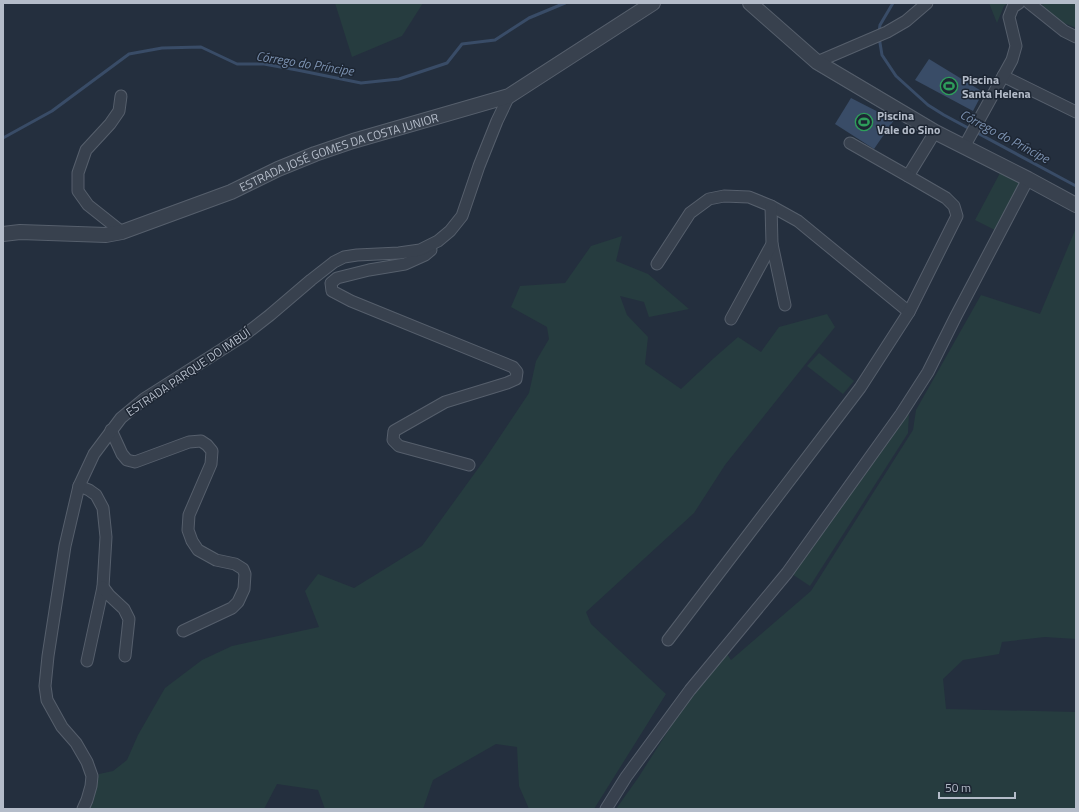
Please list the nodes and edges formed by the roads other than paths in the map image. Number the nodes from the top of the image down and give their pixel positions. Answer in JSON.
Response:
{"nodes":[{"id":1,"x":653,"y":3,"type":"edge"},
{"id":2,"x":750,"y":3,"type":"edge"},
{"id":3,"x":927,"y":3,"type":"edge"},
{"id":4,"x":1019,"y":3,"type":"edge"},
{"id":5,"x":1029,"y":3,"type":"edge"},
{"id":6,"x":1076,"y":37,"type":"edge"},
{"id":7,"x":817,"y":62,"type":"junction"},
{"id":8,"x":1003,"y":76,"type":"junction"},
{"id":9,"x":121,"y":96,"type":"dead end"},
{"id":10,"x":509,"y":96,"type":"junction"},
{"id":11,"x":1076,"y":112,"type":"edge"},
{"id":12,"x":935,"y":132,"type":"junction"},
{"id":13,"x":967,"y":141,"type":"junction"},
{"id":14,"x":850,"y":143,"type":"dead end"},
{"id":15,"x":908,"y":176,"type":"junction"},
{"id":16,"x":1028,"y":179,"type":"junction"},
{"id":17,"x":1076,"y":205,"type":"edge"},
{"id":18,"x":771,"y":206,"type":"junction"},
{"id":19,"x":122,"y":232,"type":"junction"},
{"id":20,"x":3,"y":234,"type":"edge"},
{"id":21,"x":438,"y":241,"type":"junction"},
{"id":22,"x":772,"y":244,"type":"junction"},
{"id":23,"x":657,"y":264,"type":"dead end"},
{"id":24,"x":785,"y":305,"type":"dead end"},
{"id":25,"x":909,"y":312,"type":"junction"},
{"id":26,"x":731,"y":319,"type":"dead end"},
{"id":27,"x":111,"y":430,"type":"junction"},
{"id":28,"x":469,"y":465,"type":"dead end"},
{"id":29,"x":79,"y":486,"type":"junction"},
{"id":30,"x":103,"y":587,"type":"junction"},
{"id":31,"x":183,"y":631,"type":"dead end"},
{"id":32,"x":668,"y":640,"type":"dead end"},
{"id":33,"x":126,"y":656,"type":"dead end"},
{"id":34,"x":87,"y":661,"type":"dead end"},
{"id":35,"x":83,"y":809,"type":"edge"},
{"id":36,"x":606,"y":809,"type":"edge"}],
"edges":[{"from":1,"to":10,"type":"street","name":"ESTRADA JOSÉ GOMES DA COSTA JUNIOR"},
{"from":2,"to":7,"type":"street"},
{"from":3,"to":7,"type":"street"},
{"from":4,"to":8,"type":"street"},
{"from":5,"to":6,"type":"street"},
{"from":7,"to":12,"type":"street"},
{"from":8,"to":11,"type":"street"},
{"from":8,"to":13,"type":"street"},
{"from":9,"to":19,"type":"street"},
{"from":10,"to":19,"type":"street","name":"ESTRADA JOSÉ GOMES DA COSTA JUNIOR"},
{"from":10,"to":21,"type":"street","name":"ESTRADA PARQUE DO IMBUÍ"},
{"from":12,"to":13,"type":"street"},
{"from":12,"to":15,"type":"street"},
{"from":13,"to":16,"type":"street"},
{"from":14,"to":15,"type":"street"},
{"from":15,"to":25,"type":"street"},
{"from":16,"to":17,"type":"street"},
{"from":16,"to":36,"type":"street"},
{"from":18,"to":22,"type":"street"},
{"from":18,"to":23,"type":"street"},
{"from":18,"to":25,"type":"street"},
{"from":19,"to":20,"type":"street","name":"ESTRADA JOSÉ GOMES DA COSTA JUNIOR"},
{"from":21,"to":27,"type":"street","name":"ESTRADA PARQUE DO IMBUÍ"},
{"from":21,"to":28,"type":"street"},
{"from":22,"to":24,"type":"street"},
{"from":22,"to":26,"type":"street"},
{"from":25,"to":32,"type":"street"},
{"from":27,"to":29,"type":"street","name":"ESTRADA PARQUE DO IMBUÍ"},
{"from":27,"to":31,"type":"street"},
{"from":29,"to":30,"type":"street"},
{"from":29,"to":35,"type":"street","name":"ESTRADA PARQUE DO IMBUÍ"},
{"from":30,"to":33,"type":"street"},
{"from":30,"to":34,"type":"street"}]}
